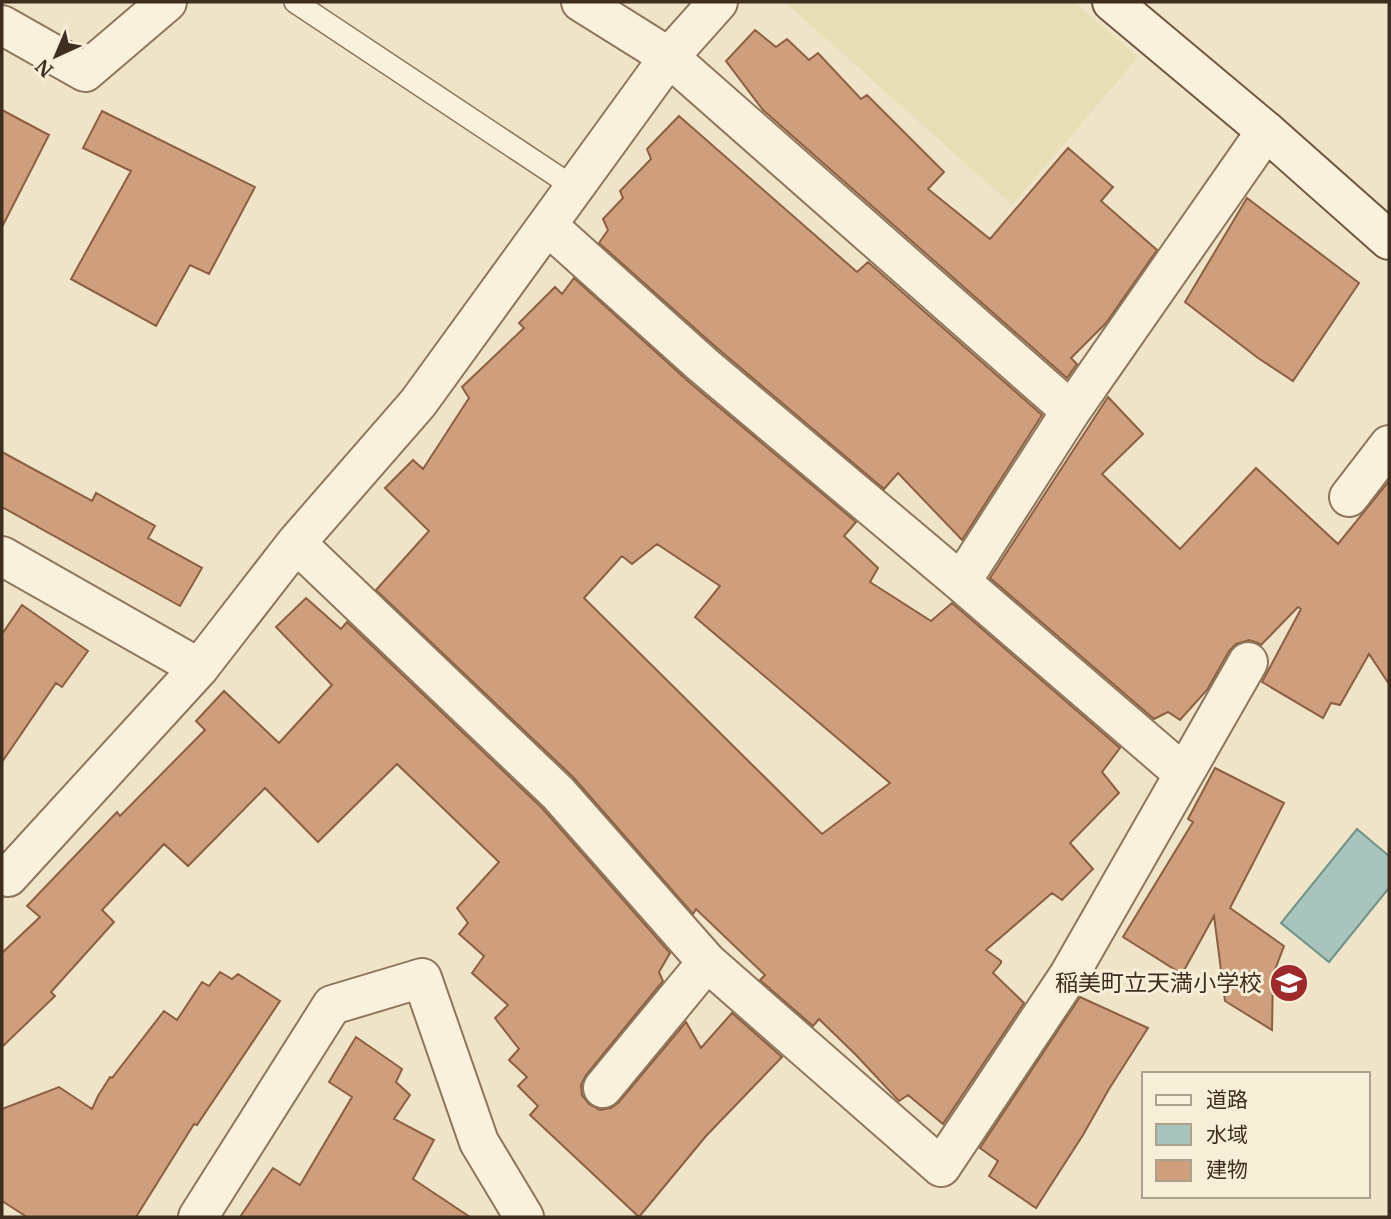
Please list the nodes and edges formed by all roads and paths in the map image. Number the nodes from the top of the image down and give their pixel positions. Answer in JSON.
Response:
{"nodes":[{"id":1,"x":167,"y":2,"type":"edge"},
{"id":2,"x":295,"y":2,"type":"edge"},
{"id":3,"x":581,"y":2,"type":"edge"},
{"id":4,"x":718,"y":2,"type":"edge"},
{"id":5,"x":1112,"y":2,"type":"edge"},
{"id":6,"x":2,"y":25,"type":"edge"},
{"id":7,"x":669,"y":57,"type":"junction"},
{"id":8,"x":1266,"y":131,"type":"junction"},
{"id":9,"x":575,"y":188,"type":"junction"},
{"id":10,"x":548,"y":226,"type":"junction"},
{"id":11,"x":1389,"y":240,"type":"edge"},
{"id":12,"x":1071,"y":411,"type":"junction"},
{"id":13,"x":1389,"y":445,"type":"edge"},
{"id":14,"x":1349,"y":497,"type":"dead end"},
{"id":15,"x":296,"y":543,"type":"junction"},
{"id":16,"x":2,"y":556,"type":"edge"},
{"id":17,"x":961,"y":582,"type":"junction"},
{"id":18,"x":1248,"y":662,"type":"dead end"},
{"id":19,"x":199,"y":668,"type":"junction"},
{"id":20,"x":1184,"y":774,"type":"junction"},
{"id":21,"x":4,"y":879,"type":"edge"},
{"id":22,"x":707,"y":962,"type":"junction"},
{"id":23,"x":603,"y":1088,"type":"dead end"},
{"id":24,"x":198,"y":1217,"type":"edge"},
{"id":25,"x":524,"y":1217,"type":"edge"}],
"edges":[{"from":1,"to":6,"type":"street"},
{"from":2,"to":9,"type":"lane"},
{"from":3,"to":7,"type":"street"},
{"from":4,"to":7,"type":"street"},
{"from":5,"to":8,"type":"street"},
{"from":7,"to":9,"type":"street"},
{"from":7,"to":12,"type":"street"},
{"from":8,"to":11,"type":"street"},
{"from":8,"to":12,"type":"street"},
{"from":9,"to":10,"type":"street"},
{"from":10,"to":15,"type":"street"},
{"from":10,"to":17,"type":"street"},
{"from":12,"to":17,"type":"street"},
{"from":13,"to":14,"type":"street"},
{"from":15,"to":19,"type":"street"},
{"from":15,"to":22,"type":"street"},
{"from":16,"to":19,"type":"street"},
{"from":17,"to":20,"type":"street"},
{"from":18,"to":20,"type":"street"},
{"from":19,"to":21,"type":"street"},
{"from":20,"to":22,"type":"street"},
{"from":22,"to":23,"type":"street"},
{"from":24,"to":25,"type":"street"}]}
